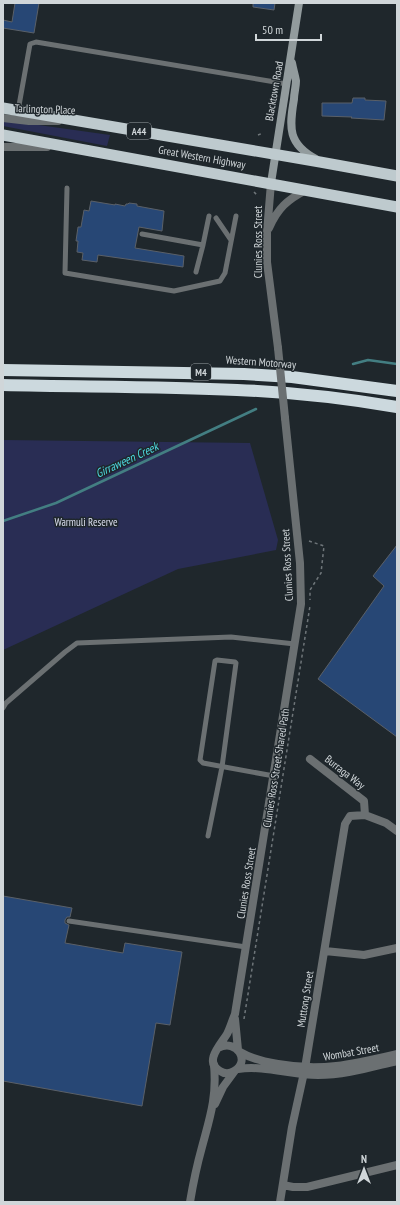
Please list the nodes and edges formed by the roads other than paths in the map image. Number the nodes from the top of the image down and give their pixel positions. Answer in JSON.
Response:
{"nodes":[{"id":1,"x":299,"y":3,"type":"edge"},
{"id":2,"x":291,"y":58,"type":"junction"},
{"id":3,"x":286,"y":84,"type":"junction"},
{"id":4,"x":3,"y":108,"type":"edge"},
{"id":5,"x":18,"y":111,"type":"junction"},
{"id":6,"x":3,"y":118,"type":"edge"},
{"id":7,"x":86,"y":122,"type":"junction"},
{"id":8,"x":3,"y":135,"type":"edge"},
{"id":9,"x":66,"y":146,"type":"junction"},
{"id":10,"x":3,"y":147,"type":"edge"},
{"id":11,"x":275,"y":154,"type":"junction"},
{"id":12,"x":320,"y":162,"type":"junction"},
{"id":13,"x":397,"y":176,"type":"edge"},
{"id":14,"x":271,"y":183,"type":"junction"},
{"id":15,"x":67,"y":188,"type":"dead end"},
{"id":16,"x":306,"y":190,"type":"junction"},
{"id":17,"x":397,"y":207,"type":"edge"},
{"id":18,"x":209,"y":216,"type":"dead end"},
{"id":19,"x":236,"y":216,"type":"dead end"},
{"id":20,"x":216,"y":218,"type":"dead end"},
{"id":21,"x":267,"y":232,"type":"junction"},
{"id":22,"x":142,"y":234,"type":"dead end"},
{"id":23,"x":231,"y":240,"type":"junction"},
{"id":24,"x":203,"y":245,"type":"junction"},
{"id":25,"x":196,"y":272,"type":"dead end"},
{"id":26,"x":3,"y":370,"type":"edge"},
{"id":27,"x":3,"y":385,"type":"edge"},
{"id":28,"x":397,"y":391,"type":"edge"},
{"id":29,"x":397,"y":407,"type":"edge"},
{"id":30,"x":295,"y":644,"type":"junction"},
{"id":31,"x":3,"y":708,"type":"edge"},
{"id":32,"x":310,"y":759,"type":"dead end"},
{"id":33,"x":222,"y":767,"type":"junction"},
{"id":34,"x":274,"y":776,"type":"junction"},
{"id":35,"x":365,"y":815,"type":"junction"},
{"id":36,"x":397,"y":831,"type":"edge"},
{"id":37,"x":208,"y":836,"type":"dead end"},
{"id":38,"x":69,"y":921,"type":"dead end"},
{"id":39,"x":246,"y":947,"type":"junction"},
{"id":40,"x":397,"y":948,"type":"edge"},
{"id":41,"x":325,"y":950,"type":"junction"},
{"id":42,"x":235,"y":1014,"type":"junction"},
{"id":43,"x":218,"y":1048,"type":"junction"},
{"id":44,"x":239,"y":1051,"type":"junction"},
{"id":45,"x":397,"y":1054,"type":"edge"},
{"id":46,"x":397,"y":1061,"type":"edge"},
{"id":47,"x":214,"y":1065,"type":"junction"},
{"id":48,"x":236,"y":1070,"type":"junction"},
{"id":49,"x":304,"y":1071,"type":"junction"},
{"id":50,"x":213,"y":1108,"type":"junction"},
{"id":51,"x":397,"y":1165,"type":"edge"},
{"id":52,"x":283,"y":1185,"type":"junction"},
{"id":53,"x":190,"y":1202,"type":"edge"},
{"id":54,"x":280,"y":1202,"type":"edge"}],
"edges":[{"from":1,"to":2,"type":"main road","name":"Blacktown Road"},
{"from":2,"to":3,"type":"main road","name":"Blacktown Road"},
{"from":2,"to":12,"type":"main road"},
{"from":3,"to":5,"type":"lane"},
{"from":3,"to":11,"type":"main road","name":"Blacktown Road"},
{"from":4,"to":5,"type":"highway","name":"Great Western Highway","number":"A44"},
{"from":5,"to":7,"type":"highway","name":"Great Western Highway","number":"A44"},
{"from":6,"to":7,"type":"street","name":"Tarlington Place"},
{"from":7,"to":11,"type":"highway","name":"Great Western Highway","number":"A44"},
{"from":8,"to":9,"type":"highway","name":"Great Western Highway"},
{"from":9,"to":10,"type":"street"},
{"from":9,"to":14,"type":"highway","name":"Great Western Highway"},
{"from":11,"to":12,"type":"highway","name":"Great Western Highway","number":"A44"},
{"from":11,"to":14,"type":"main road","name":"Blacktown Road"},
{"from":12,"to":13,"type":"highway","name":"Great Western Highway","number":"A44"},
{"from":14,"to":16,"type":"highway","name":"Great Western Highway"},
{"from":14,"to":21,"type":"street","name":"Clunies Ross Street"},
{"from":15,"to":23,"type":"lane"},
{"from":16,"to":17,"type":"highway","name":"Great Western Highway"},
{"from":16,"to":21,"type":"street"},
{"from":18,"to":24,"type":"lane"},
{"from":19,"to":23,"type":"lane"},
{"from":20,"to":23,"type":"lane"},
{"from":21,"to":30,"type":"street","name":"Clunies Ross Street","bridge":true},
{"from":22,"to":24,"type":"lane"},
{"from":24,"to":25,"type":"lane"},
{"from":26,"to":28,"type":"highway","name":"Western Motorway","number":"M4"},
{"from":27,"to":29,"type":"highway","number":"M4"},
{"from":30,"to":31,"type":"lane"},
{"from":30,"to":34,"type":"street","name":"Clunies Ross Street"},
{"from":32,"to":35,"type":"street","name":"Burraga Way"},
{"from":33,"to":33,"type":"lane"},
{"from":33,"to":34,"type":"lane"},
{"from":33,"to":37,"type":"lane"},
{"from":34,"to":39,"type":"street","name":"Clunies Ross Street"},
{"from":35,"to":36,"type":"street"},
{"from":35,"to":41,"type":"street","name":"Muttong Street"},
{"from":38,"to":39,"type":"lane"},
{"from":39,"to":42,"type":"street","name":"Clunies Ross Street"},
{"from":40,"to":41,"type":"street"},
{"from":41,"to":49,"type":"street","name":"Muttong Street"},
{"from":42,"to":43,"type":"street","name":"Clunies Ross Street"},
{"from":42,"to":44,"type":"street","name":"Clunies Ross Street"},
{"from":43,"to":44,"type":"street"},
{"from":43,"to":47,"type":"street"},
{"from":44,"to":48,"type":"street"},
{"from":44,"to":49,"type":"street","name":"Wombat Street"},
{"from":45,"to":49,"type":"street","name":"Wombat Street"},
{"from":46,"to":49,"type":"street","name":"Wombat Street"},
{"from":47,"to":48,"type":"street"},
{"from":47,"to":50,"type":"street"},
{"from":48,"to":49,"type":"street","name":"Wombat Street"},
{"from":48,"to":50,"type":"street"},
{"from":49,"to":52,"type":"street","name":"Muttong Street"},
{"from":50,"to":53,"type":"street"},
{"from":51,"to":52,"type":"street"},
{"from":52,"to":54,"type":"street","name":"Muttong Street"}]}
